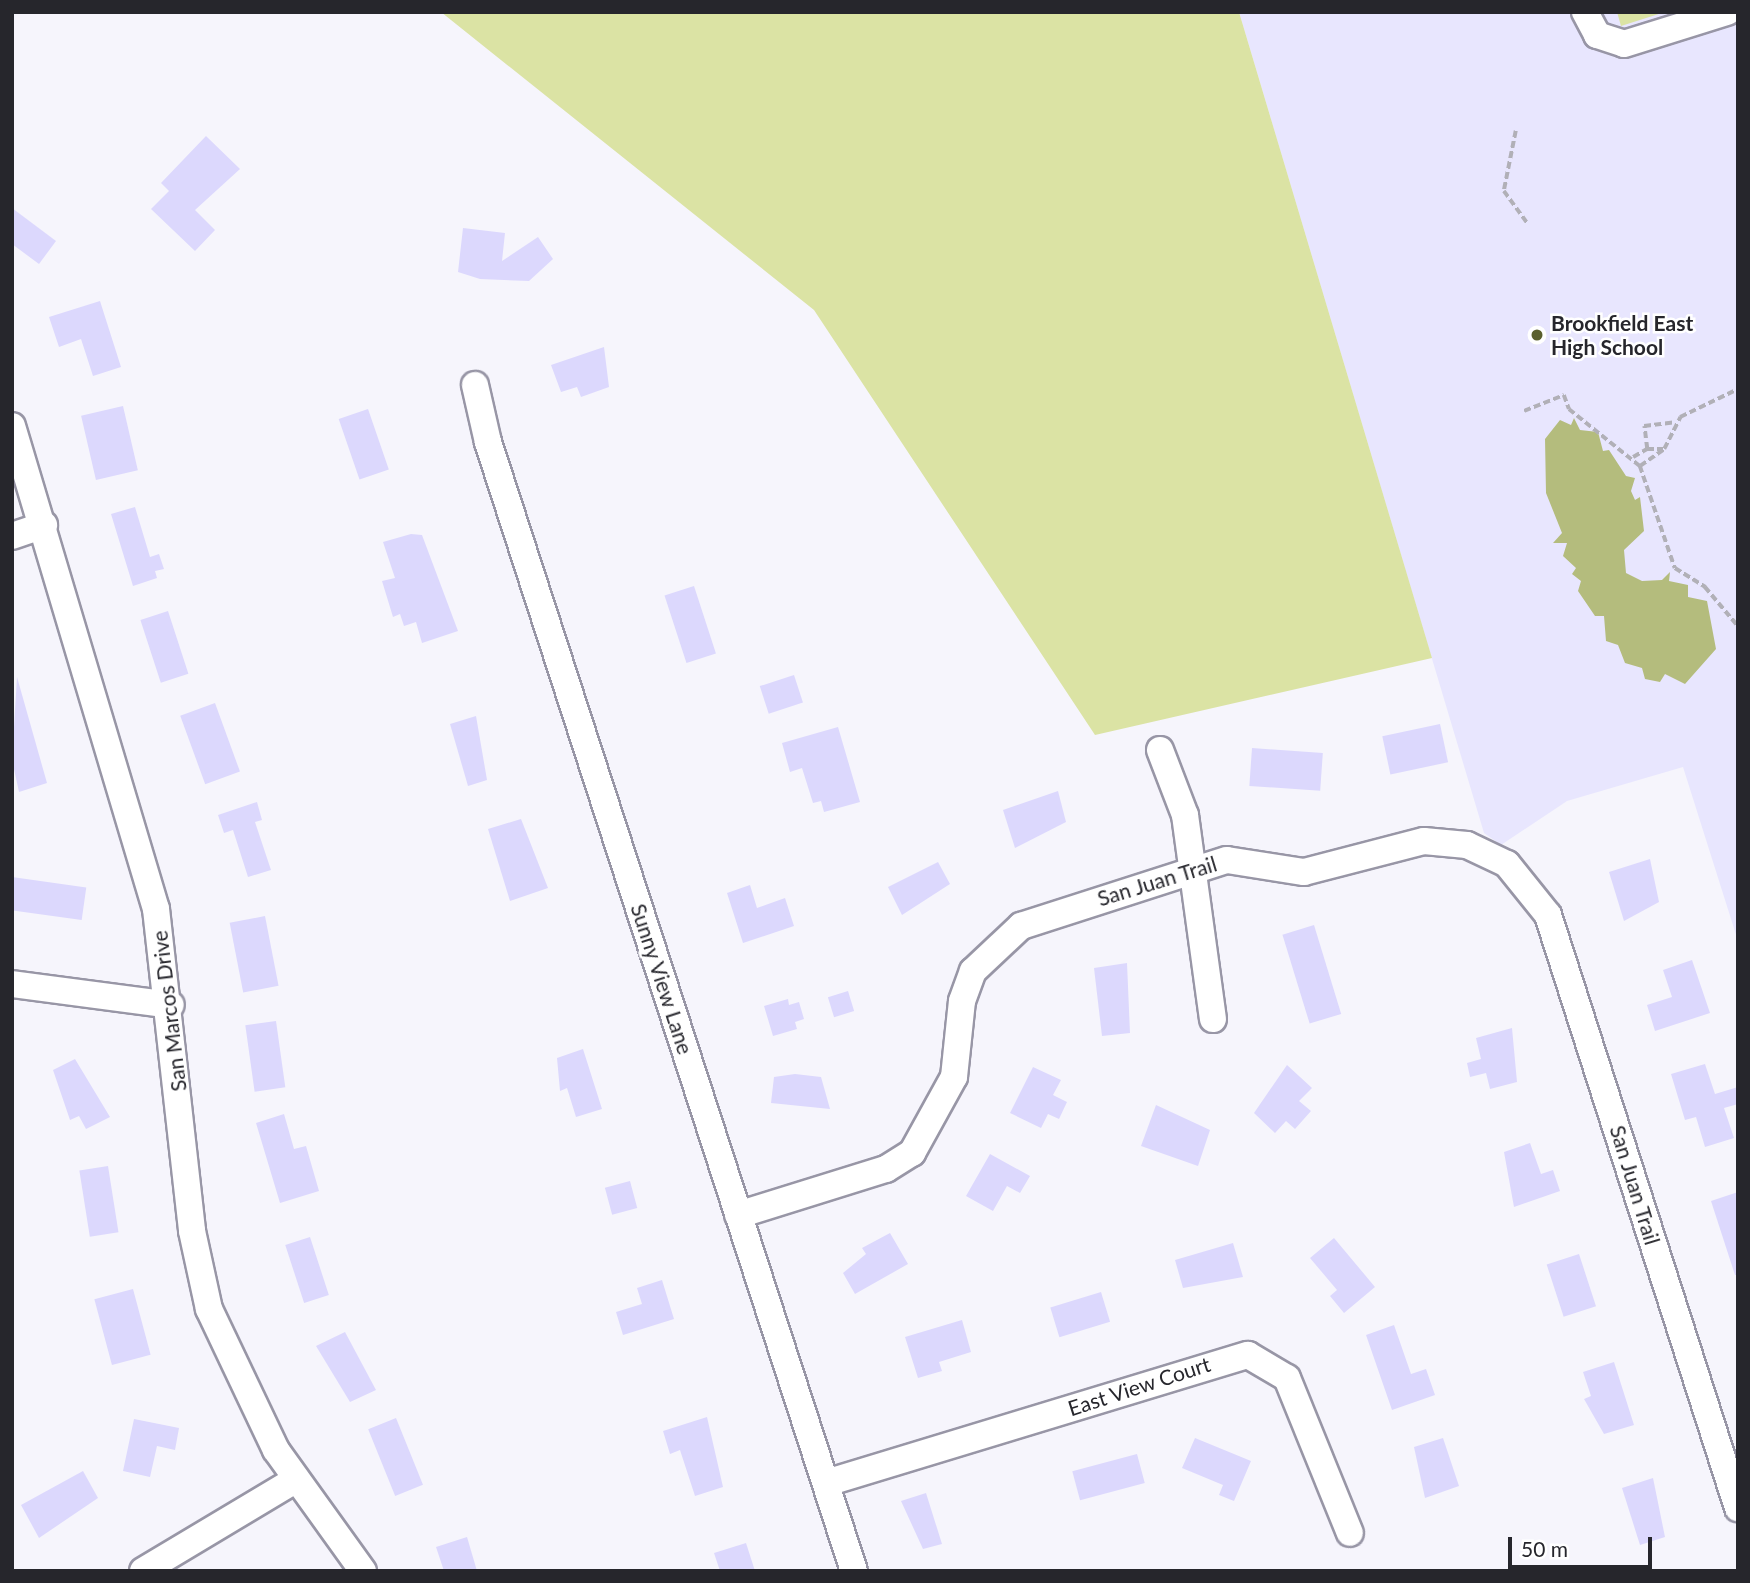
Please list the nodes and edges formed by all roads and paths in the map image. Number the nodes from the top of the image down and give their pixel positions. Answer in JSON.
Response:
{"nodes":[{"id":1,"x":1585,"y":12,"type":"edge"},
{"id":2,"x":1727,"y":12,"type":"edge"},
{"id":3,"x":1516,"y":131,"type":"dead end"},
{"id":4,"x":1528,"y":224,"type":"dead end"},
{"id":5,"x":475,"y":385,"type":"dead end"},
{"id":6,"x":1738,"y":389,"type":"edge"},
{"id":7,"x":1524,"y":411,"type":"dead end"},
{"id":8,"x":1677,"y":421,"type":"junction"},
{"id":9,"x":12,"y":426,"type":"edge"},
{"id":10,"x":1647,"y":449,"type":"junction"},
{"id":11,"x":1664,"y":449,"type":"junction"},
{"id":12,"x":1633,"y":457,"type":"junction"},
{"id":13,"x":1640,"y":466,"type":"junction"},
{"id":14,"x":44,"y":525,"type":"junction"},
{"id":15,"x":12,"y":536,"type":"edge"},
{"id":16,"x":1738,"y":625,"type":"edge"},
{"id":17,"x":1160,"y":750,"type":"dead end"},
{"id":18,"x":1194,"y":868,"type":"junction"},
{"id":19,"x":12,"y":984,"type":"edge"},
{"id":20,"x":171,"y":1005,"type":"junction"},
{"id":21,"x":1213,"y":1020,"type":"dead end"},
{"id":22,"x":738,"y":1215,"type":"junction"},
{"id":23,"x":295,"y":1480,"type":"junction"},
{"id":24,"x":826,"y":1483,"type":"junction"},
{"id":25,"x":1738,"y":1508,"type":"edge"},
{"id":26,"x":1350,"y":1533,"type":"dead end"},
{"id":27,"x":144,"y":1571,"type":"edge"},
{"id":28,"x":363,"y":1571,"type":"edge"},
{"id":29,"x":854,"y":1571,"type":"edge"}],
"edges":[{"from":1,"to":2,"type":"street"},
{"from":3,"to":4,"type":"path"},
{"from":5,"to":22,"type":"street","name":"Sunny View Lane"},
{"from":6,"to":8,"type":"path"},
{"from":7,"to":12,"type":"path"},
{"from":8,"to":10,"type":"path"},
{"from":8,"to":11,"type":"path"},
{"from":9,"to":14,"type":"street","name":"San Marcos Drive"},
{"from":10,"to":11,"type":"path"},
{"from":10,"to":12,"type":"path"},
{"from":11,"to":13,"type":"path"},
{"from":12,"to":13,"type":"path"},
{"from":13,"to":16,"type":"path"},
{"from":14,"to":15,"type":"street"},
{"from":14,"to":20,"type":"street","name":"San Marcos Drive"},
{"from":17,"to":18,"type":"street"},
{"from":18,"to":21,"type":"street"},
{"from":18,"to":22,"type":"street","name":"San Juan Trail"},
{"from":18,"to":25,"type":"street","name":"San Juan Trail"},
{"from":19,"to":20,"type":"street"},
{"from":20,"to":23,"type":"street","name":"San Marcos Drive"},
{"from":22,"to":24,"type":"street","name":"Sunny View Lane"},
{"from":23,"to":27,"type":"street"},
{"from":23,"to":28,"type":"street","name":"San Marcos Drive"},
{"from":24,"to":26,"type":"street","name":"East View Court"},
{"from":24,"to":29,"type":"street","name":"Sunny View Lane"}]}
